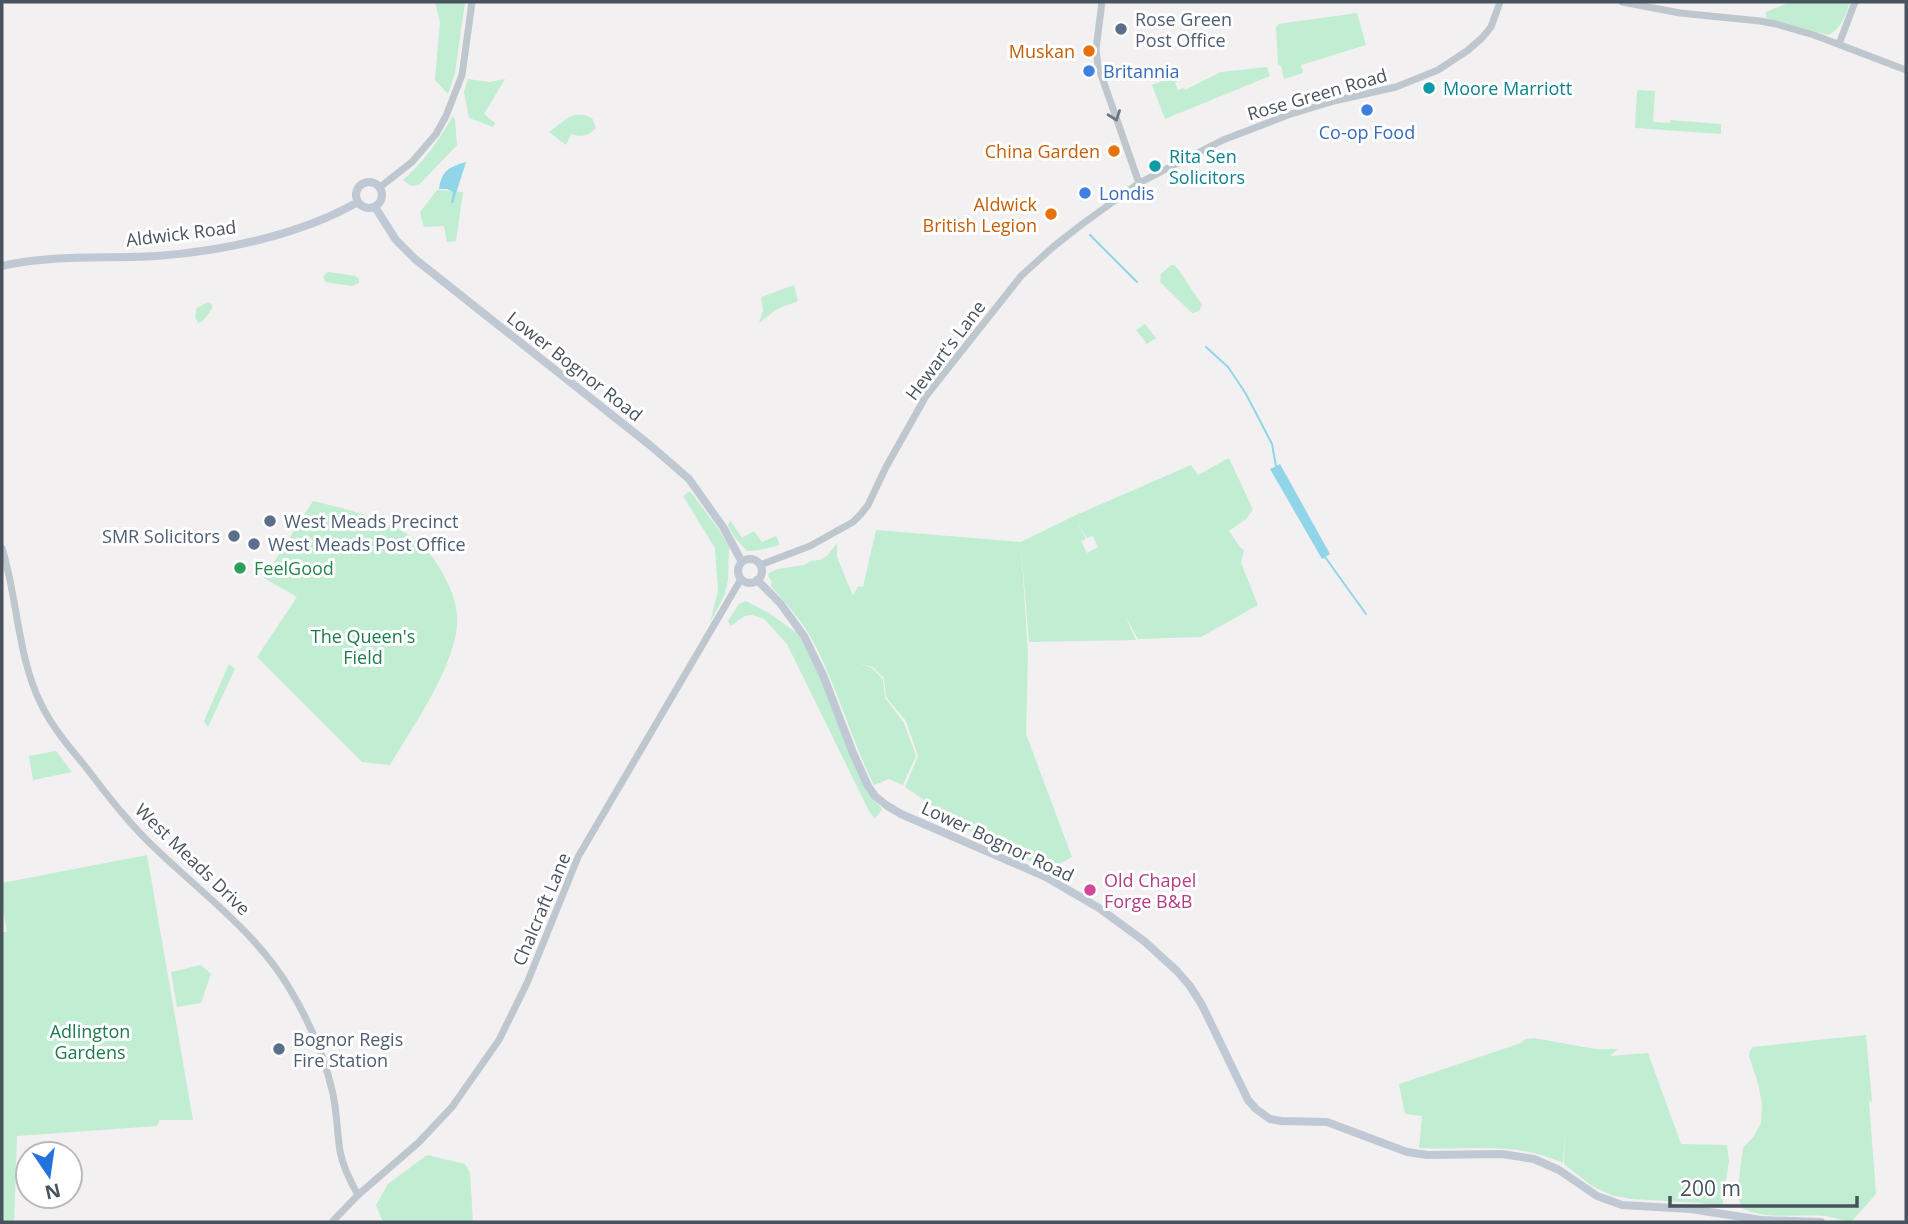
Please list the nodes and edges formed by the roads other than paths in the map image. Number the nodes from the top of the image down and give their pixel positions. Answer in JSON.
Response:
{"nodes":[{"id":1,"x":472,"y":2,"type":"edge"},
{"id":2,"x":1102,"y":2,"type":"edge"},
{"id":3,"x":1500,"y":2,"type":"edge"},
{"id":4,"x":1622,"y":2,"type":"edge"},
{"id":5,"x":1855,"y":2,"type":"edge"},
{"id":6,"x":1839,"y":44,"type":"junction"},
{"id":7,"x":1906,"y":70,"type":"edge"},
{"id":8,"x":1139,"y":184,"type":"junction"},
{"id":9,"x":380,"y":187,"type":"junction"},
{"id":10,"x":358,"y":202,"type":"junction"},
{"id":11,"x":375,"y":207,"type":"junction"},
{"id":12,"x":2,"y":266,"type":"edge"},
{"id":13,"x":2,"y":548,"type":"edge"},
{"id":14,"x":743,"y":562,"type":"junction"},
{"id":15,"x":760,"y":565,"type":"junction"},
{"id":16,"x":741,"y":579,"type":"junction"},
{"id":17,"x":757,"y":580,"type":"junction"},
{"id":18,"x":358,"y":1195,"type":"junction"},
{"id":19,"x":332,"y":1222,"type":"edge"},
{"id":20,"x":1821,"y":1222,"type":"edge"}],
"edges":[{"from":1,"to":9,"type":"street"},
{"from":2,"to":8,"type":"street","one_way":true},
{"from":3,"to":8,"type":"street","name":"Rose Green Road"},
{"from":4,"to":6,"type":"street"},
{"from":5,"to":6,"type":"street"},
{"from":6,"to":7,"type":"street"},
{"from":8,"to":15,"type":"street","name":"Hewart's Lane"},
{"from":9,"to":10,"type":"main road"},
{"from":9,"to":11,"type":"main road"},
{"from":10,"to":11,"type":"main road"},
{"from":10,"to":12,"type":"main road","name":"Aldwick Road"},
{"from":11,"to":14,"type":"main road","name":"Lower Bognor Road"},
{"from":13,"to":18,"type":"street","name":"West Meads Drive"},
{"from":14,"to":15,"type":"main road"},
{"from":14,"to":16,"type":"main road"},
{"from":15,"to":17,"type":"main road"},
{"from":16,"to":17,"type":"main road"},
{"from":16,"to":18,"type":"street","name":"Chalcraft Lane"},
{"from":17,"to":20,"type":"main road","name":"Lower Bognor Road"},
{"from":18,"to":19,"type":"street","name":"Chalcraft Lane"}]}
